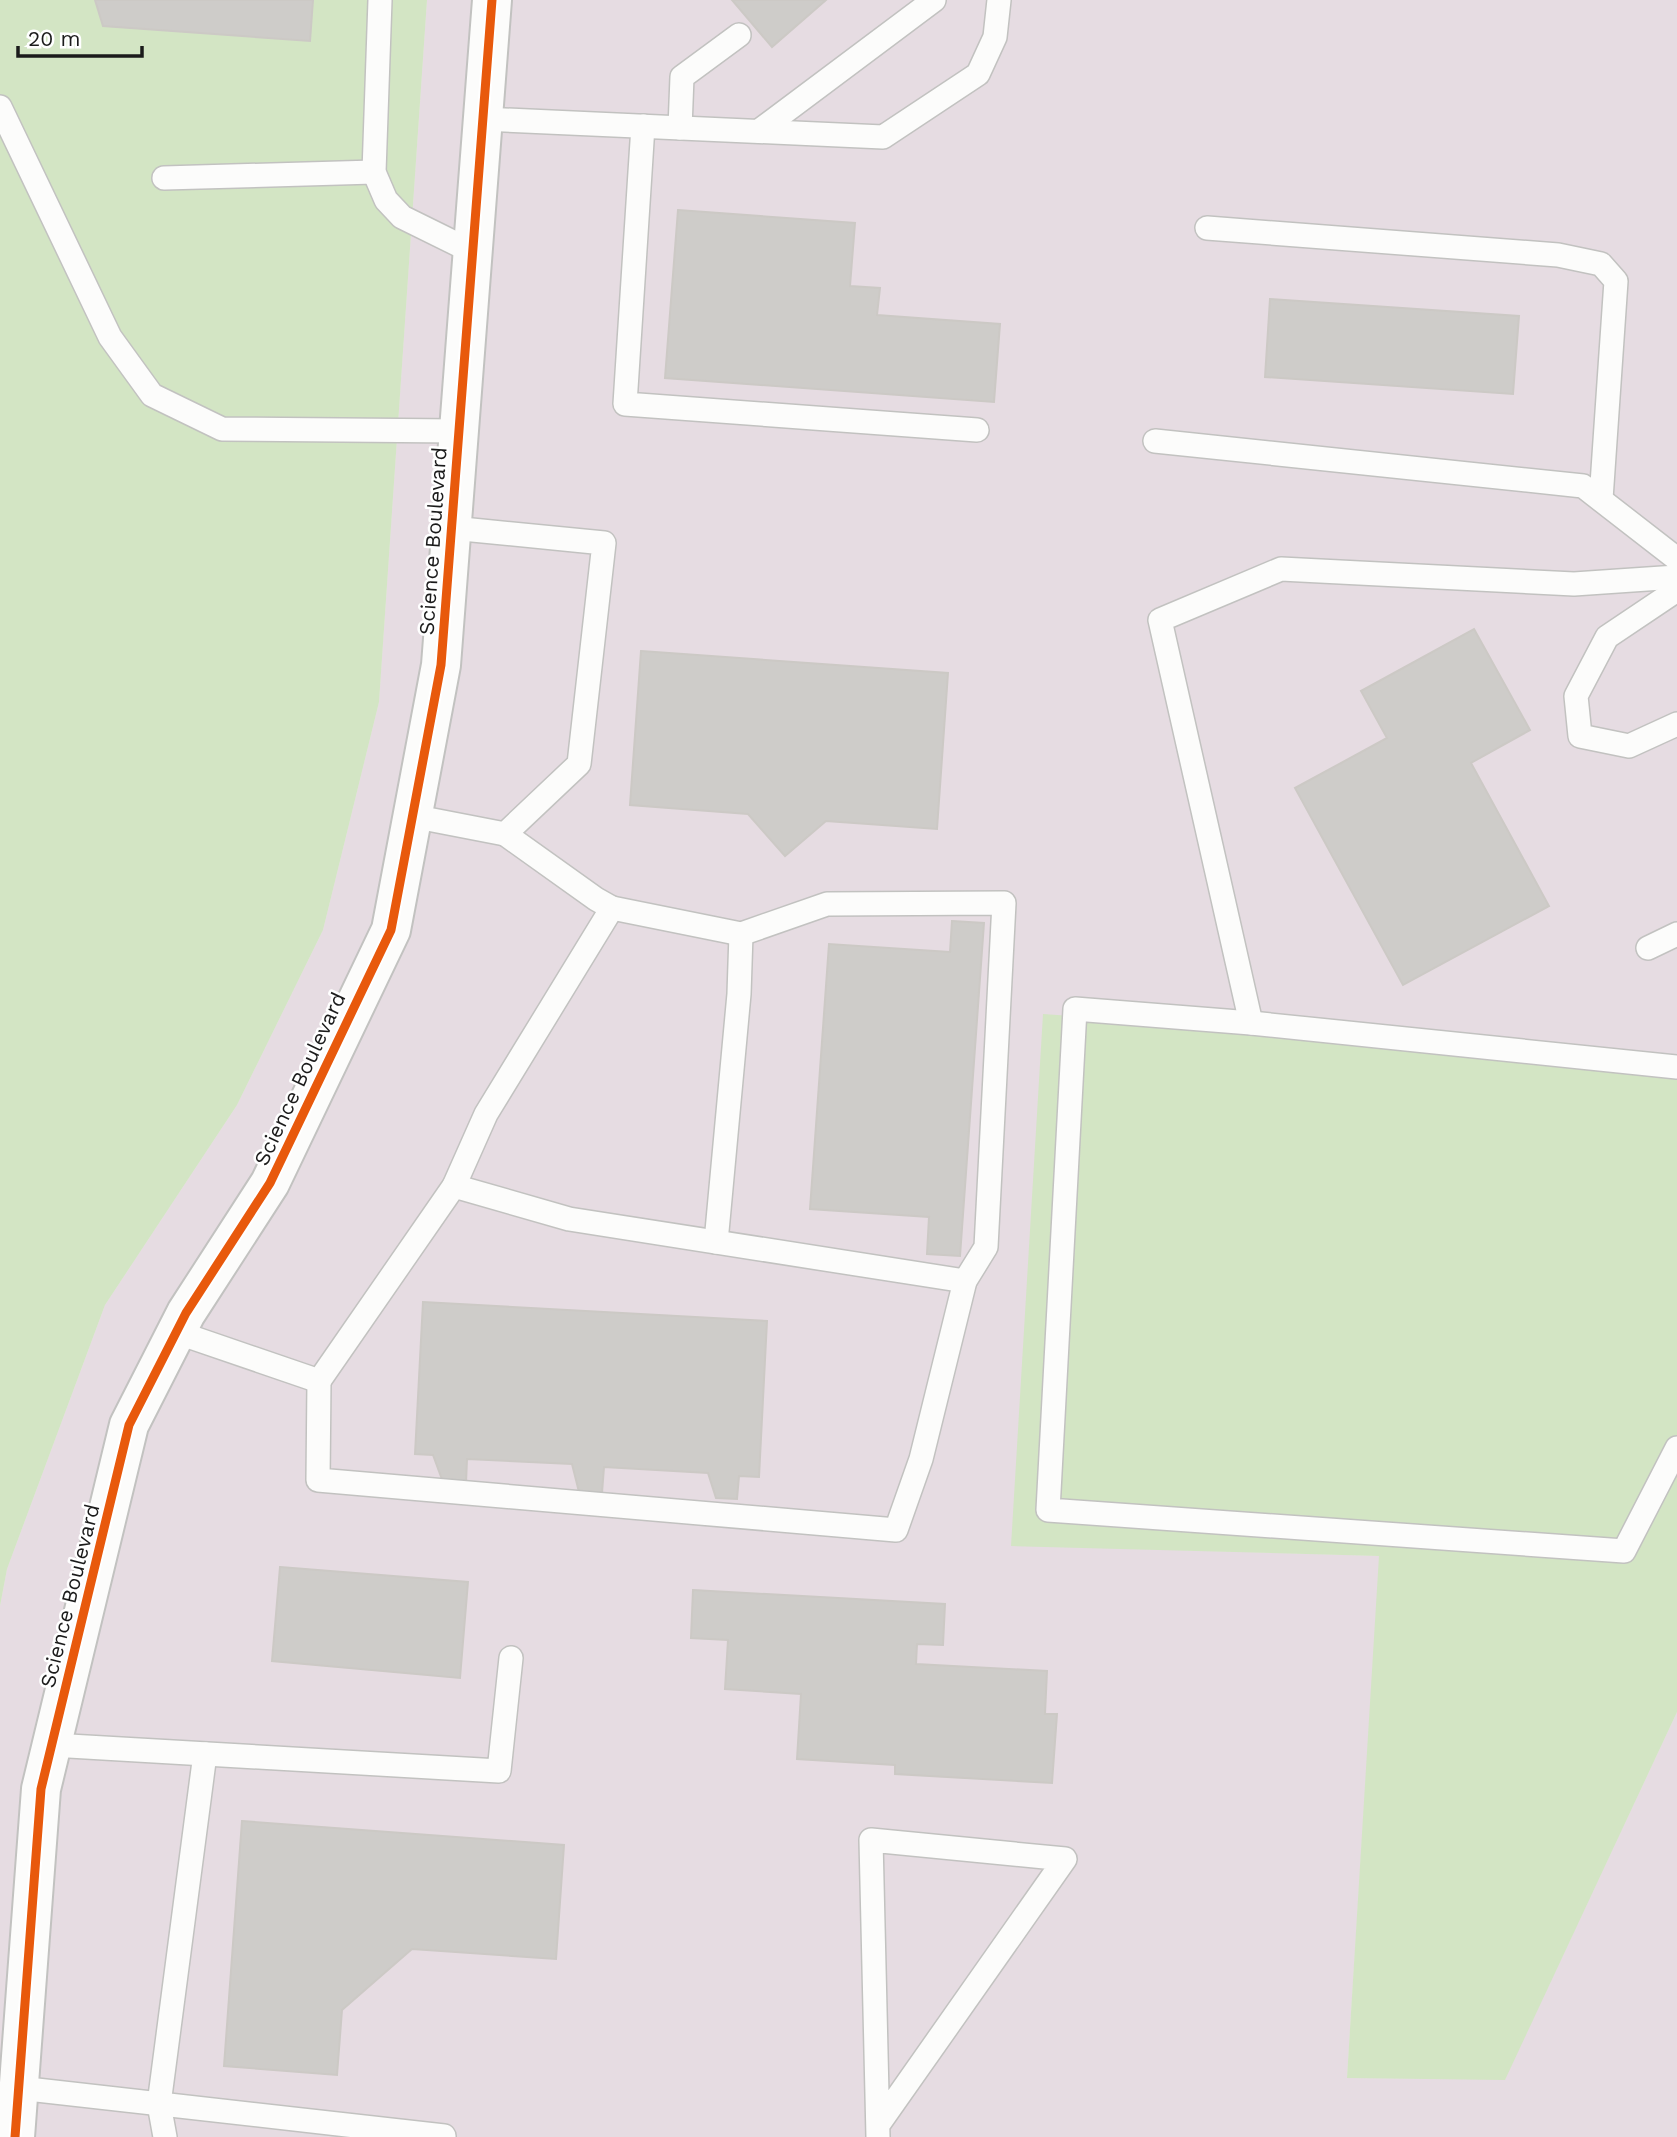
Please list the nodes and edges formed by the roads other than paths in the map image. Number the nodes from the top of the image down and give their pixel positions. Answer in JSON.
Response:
{"nodes":[{"id":1,"x":380,"y":0,"type":"edge"},
{"id":2,"x":492,"y":0,"type":"edge"},
{"id":3,"x":934,"y":0,"type":"edge"},
{"id":4,"x":999,"y":0,"type":"edge"},
{"id":5,"x":739,"y":35,"type":"dead end"},
{"id":6,"x":0,"y":107,"type":"edge"},
{"id":7,"x":483,"y":119,"type":"junction"},
{"id":8,"x":643,"y":126,"type":"junction"},
{"id":9,"x":680,"y":128,"type":"junction"},
{"id":10,"x":759,"y":131,"type":"junction"},
{"id":11,"x":374,"y":172,"type":"junction"},
{"id":12,"x":164,"y":178,"type":"dead end"},
{"id":13,"x":1207,"y":228,"type":"dead end"},
{"id":14,"x":473,"y":252,"type":"junction"},
{"id":15,"x":976,"y":430,"type":"dead end"},
{"id":16,"x":459,"y":431,"type":"junction"},
{"id":17,"x":1155,"y":441,"type":"dead end"},
{"id":18,"x":1601,"y":499,"type":"junction"},
{"id":19,"x":452,"y":528,"type":"junction"},
{"id":20,"x":1677,"y":559,"type":"edge"},
{"id":21,"x":1677,"y":577,"type":"edge"},
{"id":22,"x":1677,"y":590,"type":"edge"},
{"id":23,"x":1677,"y":724,"type":"edge"},
{"id":24,"x":412,"y":816,"type":"junction"},
{"id":25,"x":505,"y":834,"type":"junction"},
{"id":26,"x":612,"y":908,"type":"junction"},
{"id":27,"x":741,"y":934,"type":"junction"},
{"id":28,"x":1677,"y":934,"type":"edge"},
{"id":29,"x":1648,"y":948,"type":"dead end"},
{"id":30,"x":1251,"y":1023,"type":"junction"},
{"id":31,"x":1677,"y":1067,"type":"edge"},
{"id":32,"x":454,"y":1186,"type":"junction"},
{"id":33,"x":716,"y":1242,"type":"junction"},
{"id":34,"x":965,"y":1281,"type":"junction"},
{"id":35,"x":176,"y":1332,"type":"junction"},
{"id":36,"x":319,"y":1381,"type":"junction"},
{"id":37,"x":1677,"y":1448,"type":"edge"},
{"id":38,"x":511,"y":1658,"type":"dead end"},
{"id":39,"x":52,"y":1745,"type":"junction"},
{"id":40,"x":205,"y":1754,"type":"junction"},
{"id":41,"x":19,"y":2088,"type":"junction"},
{"id":42,"x":159,"y":2104,"type":"junction"},
{"id":43,"x":878,"y":2131,"type":"edge"},
{"id":44,"x":444,"y":2136,"type":"edge"},
{"id":45,"x":15,"y":2137,"type":"edge"},
{"id":46,"x":165,"y":2137,"type":"edge"}],
"edges":[{"from":1,"to":11,"type":"lane"},
{"from":2,"to":7,"type":"street","name":"Science Boulevard"},
{"from":3,"to":10,"type":"lane"},
{"from":4,"to":10,"type":"lane"},
{"from":5,"to":9,"type":"lane"},
{"from":6,"to":16,"type":"lane"},
{"from":7,"to":8,"type":"lane"},
{"from":7,"to":14,"type":"street","name":"Science Boulevard"},
{"from":8,"to":9,"type":"lane"},
{"from":8,"to":15,"type":"lane"},
{"from":9,"to":10,"type":"lane"},
{"from":11,"to":12,"type":"lane"},
{"from":11,"to":14,"type":"lane"},
{"from":13,"to":18,"type":"lane"},
{"from":14,"to":16,"type":"street","name":"Science Boulevard"},
{"from":16,"to":19,"type":"street","name":"Science Boulevard"},
{"from":17,"to":18,"type":"lane"},
{"from":18,"to":20,"type":"lane"},
{"from":19,"to":24,"type":"street","name":"Science Boulevard"},
{"from":19,"to":25,"type":"lane"},
{"from":21,"to":30,"type":"lane"},
{"from":22,"to":23,"type":"lane"},
{"from":24,"to":25,"type":"lane"},
{"from":24,"to":35,"type":"street","name":"Science Boulevard"},
{"from":25,"to":26,"type":"lane"},
{"from":26,"to":27,"type":"lane"},
{"from":26,"to":32,"type":"lane"},
{"from":27,"to":33,"type":"lane"},
{"from":27,"to":34,"type":"lane"},
{"from":28,"to":29,"type":"lane"},
{"from":30,"to":31,"type":"lane"},
{"from":30,"to":37,"type":"lane"},
{"from":32,"to":33,"type":"lane"},
{"from":32,"to":36,"type":"lane"},
{"from":33,"to":34,"type":"lane"},
{"from":34,"to":36,"type":"lane"},
{"from":35,"to":36,"type":"lane"},
{"from":35,"to":39,"type":"street","name":"Science Boulevard"},
{"from":38,"to":40,"type":"lane"},
{"from":39,"to":40,"type":"lane"},
{"from":39,"to":41,"type":"street","name":"Science Boulevard"},
{"from":40,"to":42,"type":"lane"},
{"from":41,"to":42,"type":"lane"},
{"from":41,"to":45,"type":"street","name":"Science Boulevard"},
{"from":42,"to":44,"type":"lane"},
{"from":42,"to":46,"type":"lane"},
{"from":43,"to":43,"type":"lane"}]}
